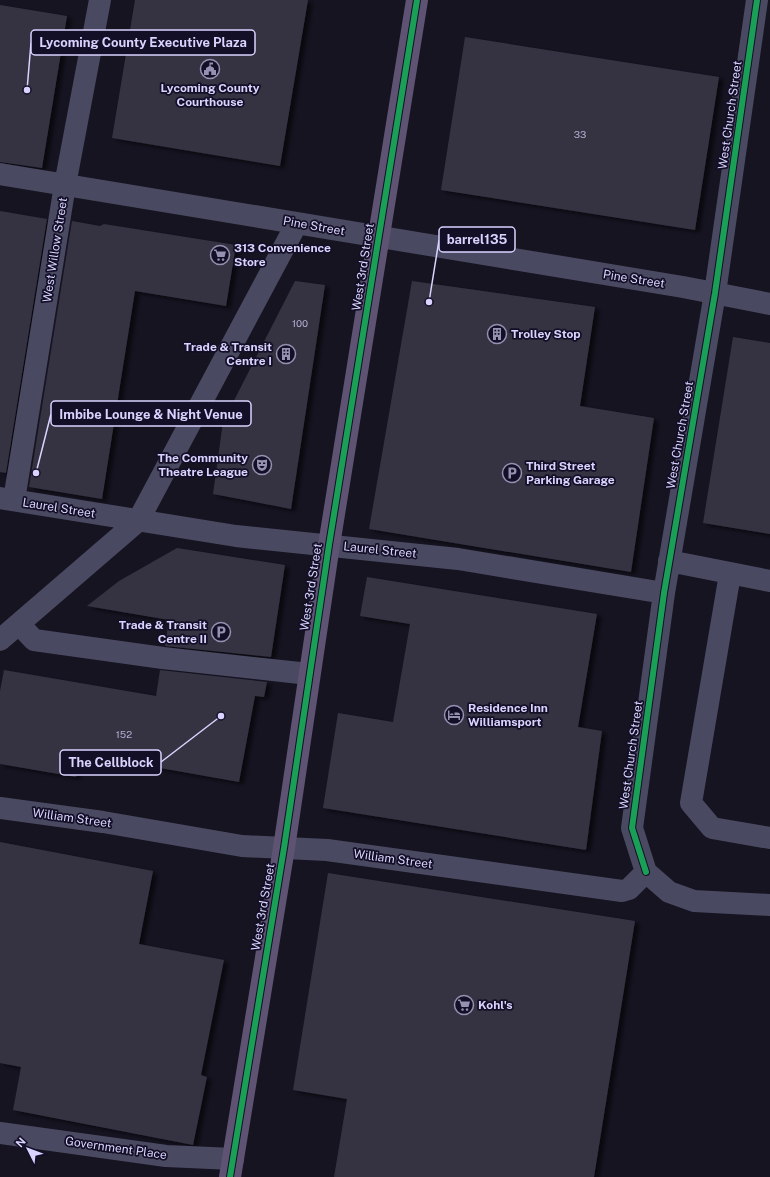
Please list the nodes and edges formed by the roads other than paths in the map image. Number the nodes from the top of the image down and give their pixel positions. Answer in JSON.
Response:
{"nodes":[{"id":1,"x":100,"y":0,"type":"edge"},
{"id":2,"x":417,"y":0,"type":"edge"},
{"id":3,"x":758,"y":3,"type":"edge"},
{"id":4,"x":0,"y":174,"type":"edge"},
{"id":5,"x":65,"y":185,"type":"junction"},
{"id":6,"x":296,"y":223,"type":"junction"},
{"id":7,"x":379,"y":237,"type":"junction"},
{"id":8,"x":716,"y":293,"type":"junction"},
{"id":9,"x":770,"y":304,"type":"edge"},
{"id":10,"x":7,"y":499,"type":"edge"},
{"id":11,"x":138,"y":521,"type":"junction"},
{"id":12,"x":329,"y":545,"type":"junction"},
{"id":13,"x":670,"y":561,"type":"junction"},
{"id":14,"x":730,"y":574,"type":"junction"},
{"id":15,"x":770,"y":581,"type":"edge"},
{"id":16,"x":664,"y":593,"type":"junction"},
{"id":17,"x":19,"y":624,"type":"junction"},
{"id":18,"x":0,"y":640,"type":"edge"},
{"id":19,"x":309,"y":674,"type":"junction"},
{"id":20,"x":0,"y":808,"type":"edge"},
{"id":21,"x":770,"y":838,"type":"edge"},
{"id":22,"x":284,"y":848,"type":"junction"},
{"id":23,"x":646,"y":872,"type":"junction"},
{"id":24,"x":770,"y":905,"type":"edge"},
{"id":25,"x":0,"y":1133,"type":"edge"},
{"id":26,"x":232,"y":1168,"type":"edge"}],
"edges":[{"from":1,"to":5,"type":"street","name":"West Willow Street"},
{"from":2,"to":7,"type":"main road","name":"West 3rd Street"},
{"from":3,"to":8,"type":"street","name":"West Church Street"},
{"from":4,"to":5,"type":"street","name":"Pine Street"},
{"from":5,"to":6,"type":"street","name":"Pine Street"},
{"from":5,"to":10,"type":"street","name":"West Willow Street"},
{"from":6,"to":7,"type":"street","name":"Pine Street"},
{"from":6,"to":11,"type":"street"},
{"from":7,"to":8,"type":"street","name":"Pine Street"},
{"from":7,"to":12,"type":"main road","name":"West 3rd Street"},
{"from":8,"to":9,"type":"street","name":"Pine Street"},
{"from":8,"to":13,"type":"street","name":"West Church Street"},
{"from":10,"to":11,"type":"street","name":"Laurel Street"},
{"from":11,"to":12,"type":"street","name":"Laurel Street"},
{"from":11,"to":17,"type":"street"},
{"from":12,"to":16,"type":"street","name":"Laurel Street"},
{"from":12,"to":19,"type":"main road","name":"West 3rd Street"},
{"from":13,"to":14,"type":"street"},
{"from":13,"to":16,"type":"street","name":"West Church Street"},
{"from":14,"to":15,"type":"street"},
{"from":14,"to":21,"type":"street"},
{"from":16,"to":23,"type":"street","name":"West Church Street"},
{"from":17,"to":18,"type":"street"},
{"from":17,"to":19,"type":"street"},
{"from":19,"to":22,"type":"main road","name":"West 3rd Street"},
{"from":20,"to":22,"type":"street","name":"William Street"},
{"from":22,"to":23,"type":"street","name":"William Street"},
{"from":22,"to":26,"type":"main road","name":"West 3rd Street"},
{"from":23,"to":24,"type":"street"},
{"from":25,"to":26,"type":"street","name":"Government Place"}]}
